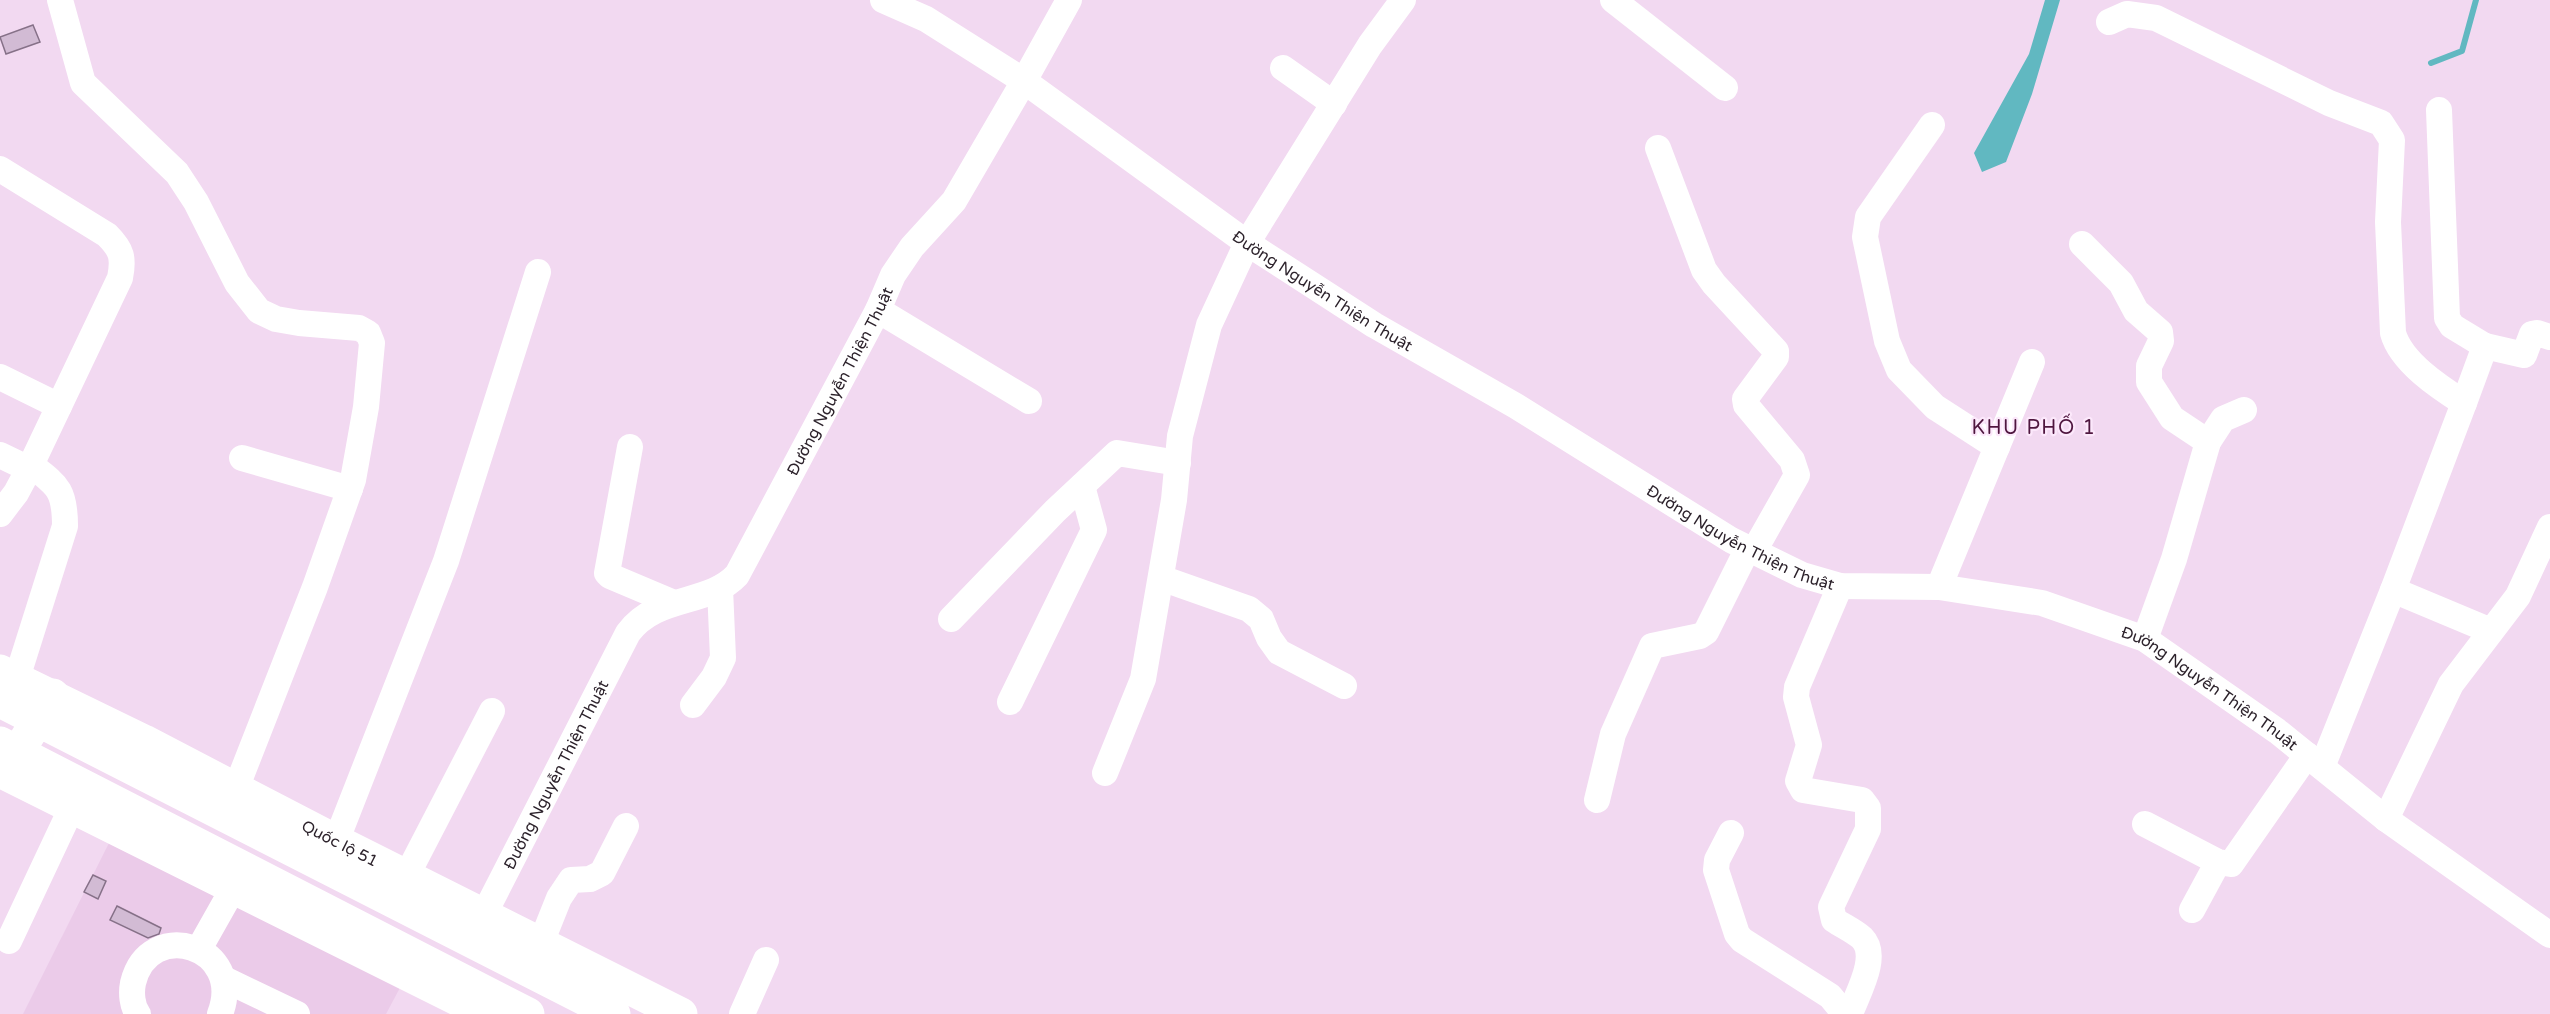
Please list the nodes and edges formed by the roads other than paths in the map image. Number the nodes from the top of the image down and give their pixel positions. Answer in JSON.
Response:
{"nodes":[{"id":1,"x":60,"y":0,"type":"edge"},
{"id":2,"x":882,"y":0,"type":"edge"},
{"id":3,"x":1069,"y":0,"type":"edge"},
{"id":4,"x":1403,"y":0,"type":"edge"},
{"id":5,"x":1613,"y":0,"type":"edge"},
{"id":6,"x":931,"y":9,"type":"edge"},
{"id":7,"x":2109,"y":22,"type":"dead end"},
{"id":8,"x":1283,"y":68,"type":"dead end"},
{"id":9,"x":1024,"y":81,"type":"junction"},
{"id":10,"x":1725,"y":88,"type":"dead end"},
{"id":11,"x":1334,"y":104,"type":"junction"},
{"id":12,"x":2439,"y":110,"type":"dead end"},
{"id":13,"x":1932,"y":125,"type":"dead end"},
{"id":14,"x":1658,"y":148,"type":"dead end"},
{"id":15,"x":0,"y":169,"type":"edge"},
{"id":16,"x":1247,"y":243,"type":"junction"},
{"id":17,"x":2082,"y":244,"type":"dead end"},
{"id":18,"x":538,"y":272,"type":"dead end"},
{"id":19,"x":878,"y":310,"type":"junction"},
{"id":20,"x":2550,"y":337,"type":"edge"},
{"id":21,"x":2486,"y":346,"type":"junction"},
{"id":22,"x":2032,"y":362,"type":"dead end"},
{"id":23,"x":0,"y":377,"type":"edge"},
{"id":24,"x":1029,"y":401,"type":"dead end"},
{"id":25,"x":2464,"y":403,"type":"junction"},
{"id":26,"x":59,"y":406,"type":"junction"},
{"id":27,"x":2244,"y":410,"type":"dead end"},
{"id":28,"x":2208,"y":442,"type":"junction"},
{"id":29,"x":630,"y":447,"type":"dead end"},
{"id":30,"x":1997,"y":447,"type":"junction"},
{"id":31,"x":0,"y":455,"type":"edge"},
{"id":32,"x":242,"y":458,"type":"dead end"},
{"id":33,"x":1178,"y":462,"type":"junction"},
{"id":34,"x":30,"y":467,"type":"junction"},
{"id":35,"x":1082,"y":486,"type":"junction"},
{"id":36,"x":350,"y":489,"type":"junction"},
{"id":37,"x":0,"y":514,"type":"edge"},
{"id":38,"x":2550,"y":527,"type":"edge"},
{"id":39,"x":1751,"y":550,"type":"junction"},
{"id":40,"x":1161,"y":578,"type":"junction"},
{"id":41,"x":1840,"y":586,"type":"junction"},
{"id":42,"x":1939,"y":587,"type":"junction"},
{"id":43,"x":720,"y":588,"type":"junction"},
{"id":44,"x":2393,"y":591,"type":"junction"},
{"id":45,"x":674,"y":603,"type":"junction"},
{"id":46,"x":951,"y":619,"type":"dead end"},
{"id":47,"x":2491,"y":631,"type":"junction"},
{"id":48,"x":2145,"y":639,"type":"junction"},
{"id":49,"x":6,"y":683,"type":"edge"},
{"id":50,"x":1344,"y":686,"type":"dead end"},
{"id":51,"x":1010,"y":702,"type":"dead end"},
{"id":52,"x":693,"y":705,"type":"dead end"},
{"id":53,"x":45,"y":707,"type":"junction"},
{"id":54,"x":492,"y":711,"type":"dead end"},
{"id":55,"x":2315,"y":761,"type":"junction"},
{"id":56,"x":5,"y":764,"type":"edge"},
{"id":57,"x":1105,"y":773,"type":"dead end"},
{"id":58,"x":1598,"y":800,"type":"dead end"},
{"id":59,"x":231,"y":802,"type":"junction"},
{"id":60,"x":72,"y":807,"type":"junction"},
{"id":61,"x":2386,"y":819,"type":"junction"},
{"id":62,"x":2145,"y":824,"type":"dead end"},
{"id":63,"x":626,"y":826,"type":"dead end"},
{"id":64,"x":1731,"y":833,"type":"dead end"},
{"id":65,"x":331,"y":854,"type":"junction"},
{"id":66,"x":2218,"y":862,"type":"junction"},
{"id":67,"x":406,"y":877,"type":"junction"},
{"id":68,"x":239,"y":878,"type":"junction"},
{"id":69,"x":2192,"y":910,"type":"dead end"},
{"id":70,"x":477,"y":928,"type":"junction"},
{"id":71,"x":2550,"y":935,"type":"edge"},
{"id":72,"x":9,"y":941,"type":"dead end"},
{"id":73,"x":541,"y":943,"type":"junction"},
{"id":74,"x":199,"y":949,"type":"junction"},
{"id":75,"x":766,"y":960,"type":"dead end"},
{"id":76,"x":224,"y":979,"type":"junction"},
{"id":77,"x":468,"y":1010,"type":"edge"},
{"id":78,"x":138,"y":1014,"type":"edge"},
{"id":79,"x":220,"y":1014,"type":"edge"},
{"id":80,"x":297,"y":1014,"type":"edge"},
{"id":81,"x":528,"y":1014,"type":"edge"},
{"id":82,"x":614,"y":1014,"type":"edge"},
{"id":83,"x":681,"y":1014,"type":"edge"},
{"id":84,"x":741,"y":1014,"type":"edge"},
{"id":85,"x":1845,"y":1014,"type":"edge"},
{"id":86,"x":1850,"y":1014,"type":"edge"}],
"edges":[{"from":1,"to":36,"type":"street"},
{"from":2,"to":6,"type":"street"},
{"from":3,"to":9,"type":"street"},
{"from":4,"to":11,"type":"street"},
{"from":5,"to":10,"type":"street"},
{"from":6,"to":9,"type":"street"},
{"from":7,"to":25,"type":"street"},
{"from":8,"to":11,"type":"street"},
{"from":9,"to":16,"type":"street","name":"Đường Nguyễn Thiện Thuật"},
{"from":9,"to":19,"type":"street","name":"Đường Nguyễn Thiện Thuật"},
{"from":11,"to":16,"type":"street"},
{"from":12,"to":21,"type":"street"},
{"from":13,"to":30,"type":"street"},
{"from":14,"to":39,"type":"street"},
{"from":15,"to":26,"type":"street"},
{"from":16,"to":33,"type":"street"},
{"from":16,"to":39,"type":"street","name":"Đường Nguyễn Thiện Thuật"},
{"from":17,"to":28,"type":"street"},
{"from":18,"to":65,"type":"street"},
{"from":19,"to":24,"type":"street"},
{"from":19,"to":43,"type":"street","name":"Đường Nguyễn Thiện Thuật"},
{"from":20,"to":21,"type":"street"},
{"from":21,"to":25,"type":"street"},
{"from":22,"to":30,"type":"street"},
{"from":23,"to":26,"type":"street"},
{"from":25,"to":44,"type":"street"},
{"from":26,"to":34,"type":"street"},
{"from":27,"to":28,"type":"street"},
{"from":28,"to":48,"type":"street"},
{"from":29,"to":45,"type":"street"},
{"from":30,"to":42,"type":"street"},
{"from":31,"to":34,"type":"street"},
{"from":32,"to":36,"type":"street"},
{"from":33,"to":35,"type":"street"},
{"from":33,"to":40,"type":"street"},
{"from":34,"to":37,"type":"street"},
{"from":34,"to":49,"type":"street"},
{"from":35,"to":46,"type":"street"},
{"from":35,"to":51,"type":"street"},
{"from":36,"to":59,"type":"street"},
{"from":38,"to":47,"type":"street"},
{"from":39,"to":41,"type":"street","name":"Đường Nguyễn Thiện Thuật"},
{"from":39,"to":58,"type":"street"},
{"from":40,"to":50,"type":"street"},
{"from":40,"to":57,"type":"street"},
{"from":41,"to":42,"type":"street","name":"Đường Nguyễn Thiện Thuật"},
{"from":41,"to":86,"type":"street"},
{"from":42,"to":48,"type":"street","name":"Đường Nguyễn Thiện Thuật"},
{"from":43,"to":45,"type":"street","name":"Đường Nguyễn Thiện Thuật"},
{"from":43,"to":52,"type":"street"},
{"from":44,"to":47,"type":"street"},
{"from":44,"to":55,"type":"street"},
{"from":45,"to":70,"type":"street","name":"Đường Nguyễn Thiện Thuật"},
{"from":47,"to":61,"type":"street"},
{"from":48,"to":55,"type":"street","name":"Đường Nguyễn Thiện Thuật"},
{"from":49,"to":53,"type":"main road","name":"Quốc lộ 51"},
{"from":53,"to":56,"type":"main road"},
{"from":53,"to":59,"type":"main road","name":"Quốc lộ 51"},
{"from":54,"to":67,"type":"street"},
{"from":55,"to":61,"type":"street","name":"Đường Nguyễn Thiện Thuật"},
{"from":55,"to":66,"type":"street"},
{"from":56,"to":60,"type":"main road"},
{"from":56,"to":68,"type":"main road"},
{"from":59,"to":65,"type":"main road","name":"Quốc lộ 51"},
{"from":60,"to":68,"type":"main road"},
{"from":60,"to":72,"type":"street"},
{"from":61,"to":71,"type":"street","name":"Đường Nguyễn Thiện Thuật"},
{"from":62,"to":66,"type":"street"},
{"from":63,"to":73,"type":"street"},
{"from":64,"to":85,"type":"street"},
{"from":65,"to":67,"type":"main road","name":"Quốc lộ 51"},
{"from":65,"to":70,"type":"main road","name":"Quốc lộ 51"},
{"from":66,"to":69,"type":"street"},
{"from":67,"to":70,"type":"main road","name":"Quốc lộ 51"},
{"from":68,"to":74,"type":"street"},
{"from":68,"to":77,"type":"main road"},
{"from":68,"to":81,"type":"main road"},
{"from":70,"to":73,"type":"main road","name":"Quốc lộ 51"},
{"from":70,"to":82,"type":"main road","name":"Quốc lộ 51"},
{"from":73,"to":83,"type":"main road","name":"Quốc lộ 51"},
{"from":74,"to":76,"type":"street"},
{"from":74,"to":78,"type":"street"},
{"from":75,"to":84,"type":"street"},
{"from":76,"to":79,"type":"street"},
{"from":76,"to":80,"type":"street"}]}
